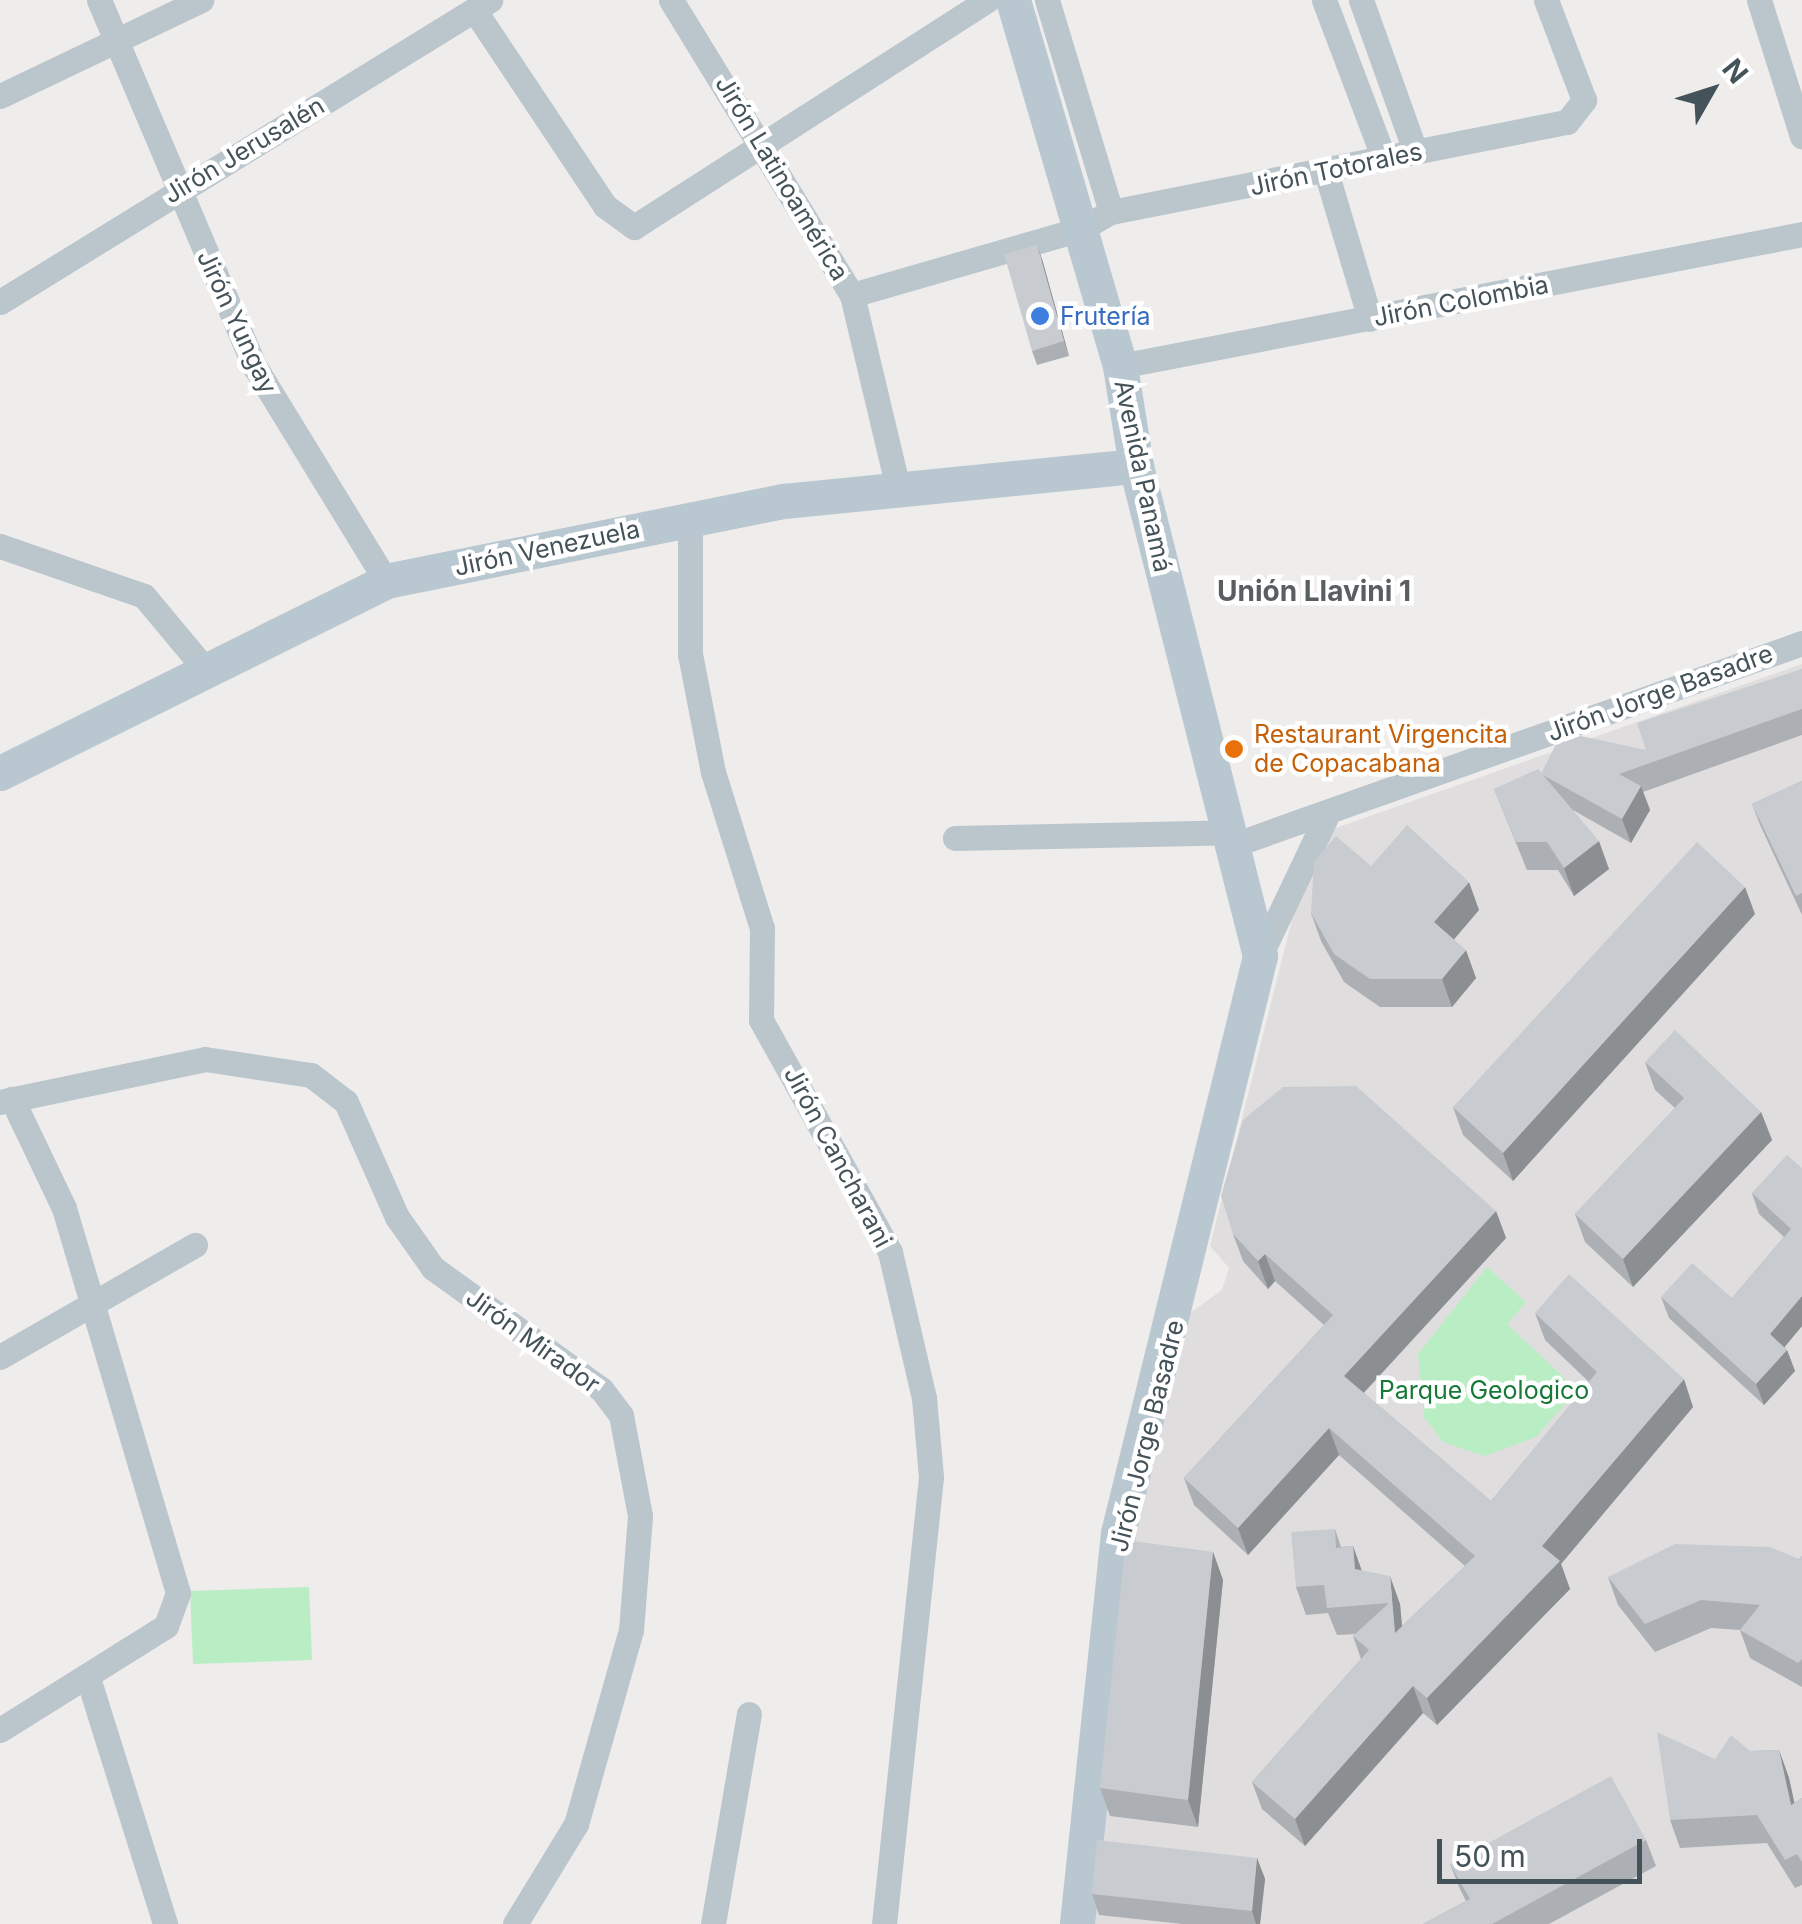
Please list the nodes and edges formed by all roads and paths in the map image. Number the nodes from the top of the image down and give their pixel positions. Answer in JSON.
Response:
{"nodes":[{"id":1,"x":99,"y":0,"type":"edge"},
{"id":2,"x":201,"y":0,"type":"edge"},
{"id":3,"x":671,"y":0,"type":"edge"},
{"id":4,"x":987,"y":0,"type":"edge"},
{"id":5,"x":1013,"y":0,"type":"edge"},
{"id":6,"x":1047,"y":0,"type":"edge"},
{"id":7,"x":1324,"y":0,"type":"edge"},
{"id":8,"x":1361,"y":0,"type":"edge"},
{"id":9,"x":1546,"y":0,"type":"edge"},
{"id":10,"x":1758,"y":0,"type":"edge"},
{"id":11,"x":482,"y":6,"type":"edge"},
{"id":12,"x":113,"y":50,"type":"junction"},
{"id":13,"x":0,"y":96,"type":"edge"},
{"id":14,"x":1802,"y":136,"type":"edge"},
{"id":15,"x":768,"y":149,"type":"junction"},
{"id":16,"x":1416,"y":151,"type":"junction"},
{"id":17,"x":1384,"y":159,"type":"junction"},
{"id":18,"x":1327,"y":175,"type":"junction"},
{"id":19,"x":175,"y":190,"type":"junction"},
{"id":20,"x":1112,"y":212,"type":"junction"},
{"id":21,"x":1081,"y":230,"type":"junction"},
{"id":22,"x":1802,"y":234,"type":"edge"},
{"id":23,"x":852,"y":295,"type":"junction"},
{"id":24,"x":0,"y":302,"type":"edge"},
{"id":25,"x":1370,"y":319,"type":"junction"},
{"id":26,"x":1120,"y":366,"type":"junction"},
{"id":27,"x":1136,"y":466,"type":"junction"},
{"id":28,"x":897,"y":484,"type":"junction"},
{"id":29,"x":690,"y":519,"type":"junction"},
{"id":30,"x":0,"y":546,"type":"edge"},
{"id":31,"x":386,"y":581,"type":"junction"},
{"id":32,"x":1802,"y":642,"type":"edge"},
{"id":33,"x":204,"y":668,"type":"junction"},
{"id":34,"x":0,"y":772,"type":"edge"},
{"id":35,"x":1328,"y":812,"type":"junction"},
{"id":36,"x":954,"y":838,"type":"dead end"},
{"id":37,"x":1234,"y":838,"type":"junction"},
{"id":38,"x":1260,"y":956,"type":"junction"},
{"id":39,"x":6,"y":1101,"type":"edge"},
{"id":40,"x":195,"y":1245,"type":"dead end"},
{"id":41,"x":91,"y":1302,"type":"junction"},
{"id":42,"x":0,"y":1357,"type":"edge"},
{"id":43,"x":89,"y":1681,"type":"junction"},
{"id":44,"x":748,"y":1714,"type":"dead end"},
{"id":45,"x":0,"y":1730,"type":"edge"},
{"id":46,"x":165,"y":1924,"type":"edge"},
{"id":47,"x":515,"y":1924,"type":"edge"},
{"id":48,"x":713,"y":1924,"type":"edge"},
{"id":49,"x":884,"y":1924,"type":"edge"},
{"id":50,"x":1077,"y":1924,"type":"edge"}],
"edges":[{"from":1,"to":12,"type":"street","name":"Jirón Yungay"},
{"from":2,"to":12,"type":"street"},
{"from":3,"to":15,"type":"street","name":"Jirón Latinoamérica"},
{"from":4,"to":15,"type":"street"},
{"from":5,"to":21,"type":"street","name":"Avenida Panamá"},
{"from":6,"to":20,"type":"street"},
{"from":7,"to":17,"type":"street"},
{"from":8,"to":16,"type":"street"},
{"from":9,"to":16,"type":"street","name":"Jirón Totorales"},
{"from":10,"to":14,"type":"street"},
{"from":11,"to":15,"type":"street"},
{"from":11,"to":19,"type":"street","name":"Jirón Jerusalén"},
{"from":12,"to":13,"type":"street"},
{"from":12,"to":19,"type":"street","name":"Jirón Yungay"},
{"from":15,"to":23,"type":"street","name":"Jirón Latinoamérica"},
{"from":16,"to":17,"type":"street","name":"Jirón Totorales"},
{"from":17,"to":18,"type":"street","name":"Jirón Totorales"},
{"from":18,"to":20,"type":"street","name":"Jirón Totorales"},
{"from":18,"to":25,"type":"street"},
{"from":19,"to":24,"type":"street","name":"Jirón Jerusalén"},
{"from":19,"to":31,"type":"street","name":"Jirón Yungay"},
{"from":20,"to":21,"type":"street","name":"Jirón Totorales"},
{"from":21,"to":23,"type":"street","name":"Jirón Totorales"},
{"from":21,"to":26,"type":"street","name":"Avenida Panamá"},
{"from":22,"to":25,"type":"street","name":"Jirón Colombia"},
{"from":23,"to":28,"type":"street","name":"Jirón Latinoamérica"},
{"from":25,"to":26,"type":"street","name":"Jirón Colombia"},
{"from":26,"to":27,"type":"street","name":"Avenida Panamá"},
{"from":27,"to":28,"type":"street","name":"Jirón Venezuela"},
{"from":27,"to":37,"type":"street","name":"Avenida Panamá"},
{"from":28,"to":29,"type":"street","name":"Jirón Venezuela"},
{"from":29,"to":31,"type":"street","name":"Jirón Venezuela"},
{"from":29,"to":49,"type":"street","name":"Jirón Cancharani"},
{"from":30,"to":33,"type":"street"},
{"from":31,"to":33,"type":"street","name":"Jirón Venezuela"},
{"from":32,"to":35,"type":"street","name":"Jirón Jorge Basadre"},
{"from":33,"to":34,"type":"street","name":"Jirón Venezuela"},
{"from":35,"to":37,"type":"street","name":"Jirón Jorge Basadre"},
{"from":35,"to":38,"type":"street"},
{"from":36,"to":37,"type":"street","name":"Jirón Jorge Basadre"},
{"from":37,"to":38,"type":"street","name":"Avenida Panamá"},
{"from":38,"to":50,"type":"street","name":"Jirón Jorge Basadre"},
{"from":39,"to":41,"type":"street"},
{"from":39,"to":47,"type":"street","name":"Jirón Mirador"},
{"from":40,"to":41,"type":"street"},
{"from":41,"to":42,"type":"street"},
{"from":41,"to":43,"type":"street"},
{"from":43,"to":45,"type":"street"},
{"from":43,"to":46,"type":"street"},
{"from":44,"to":48,"type":"street"}]}
